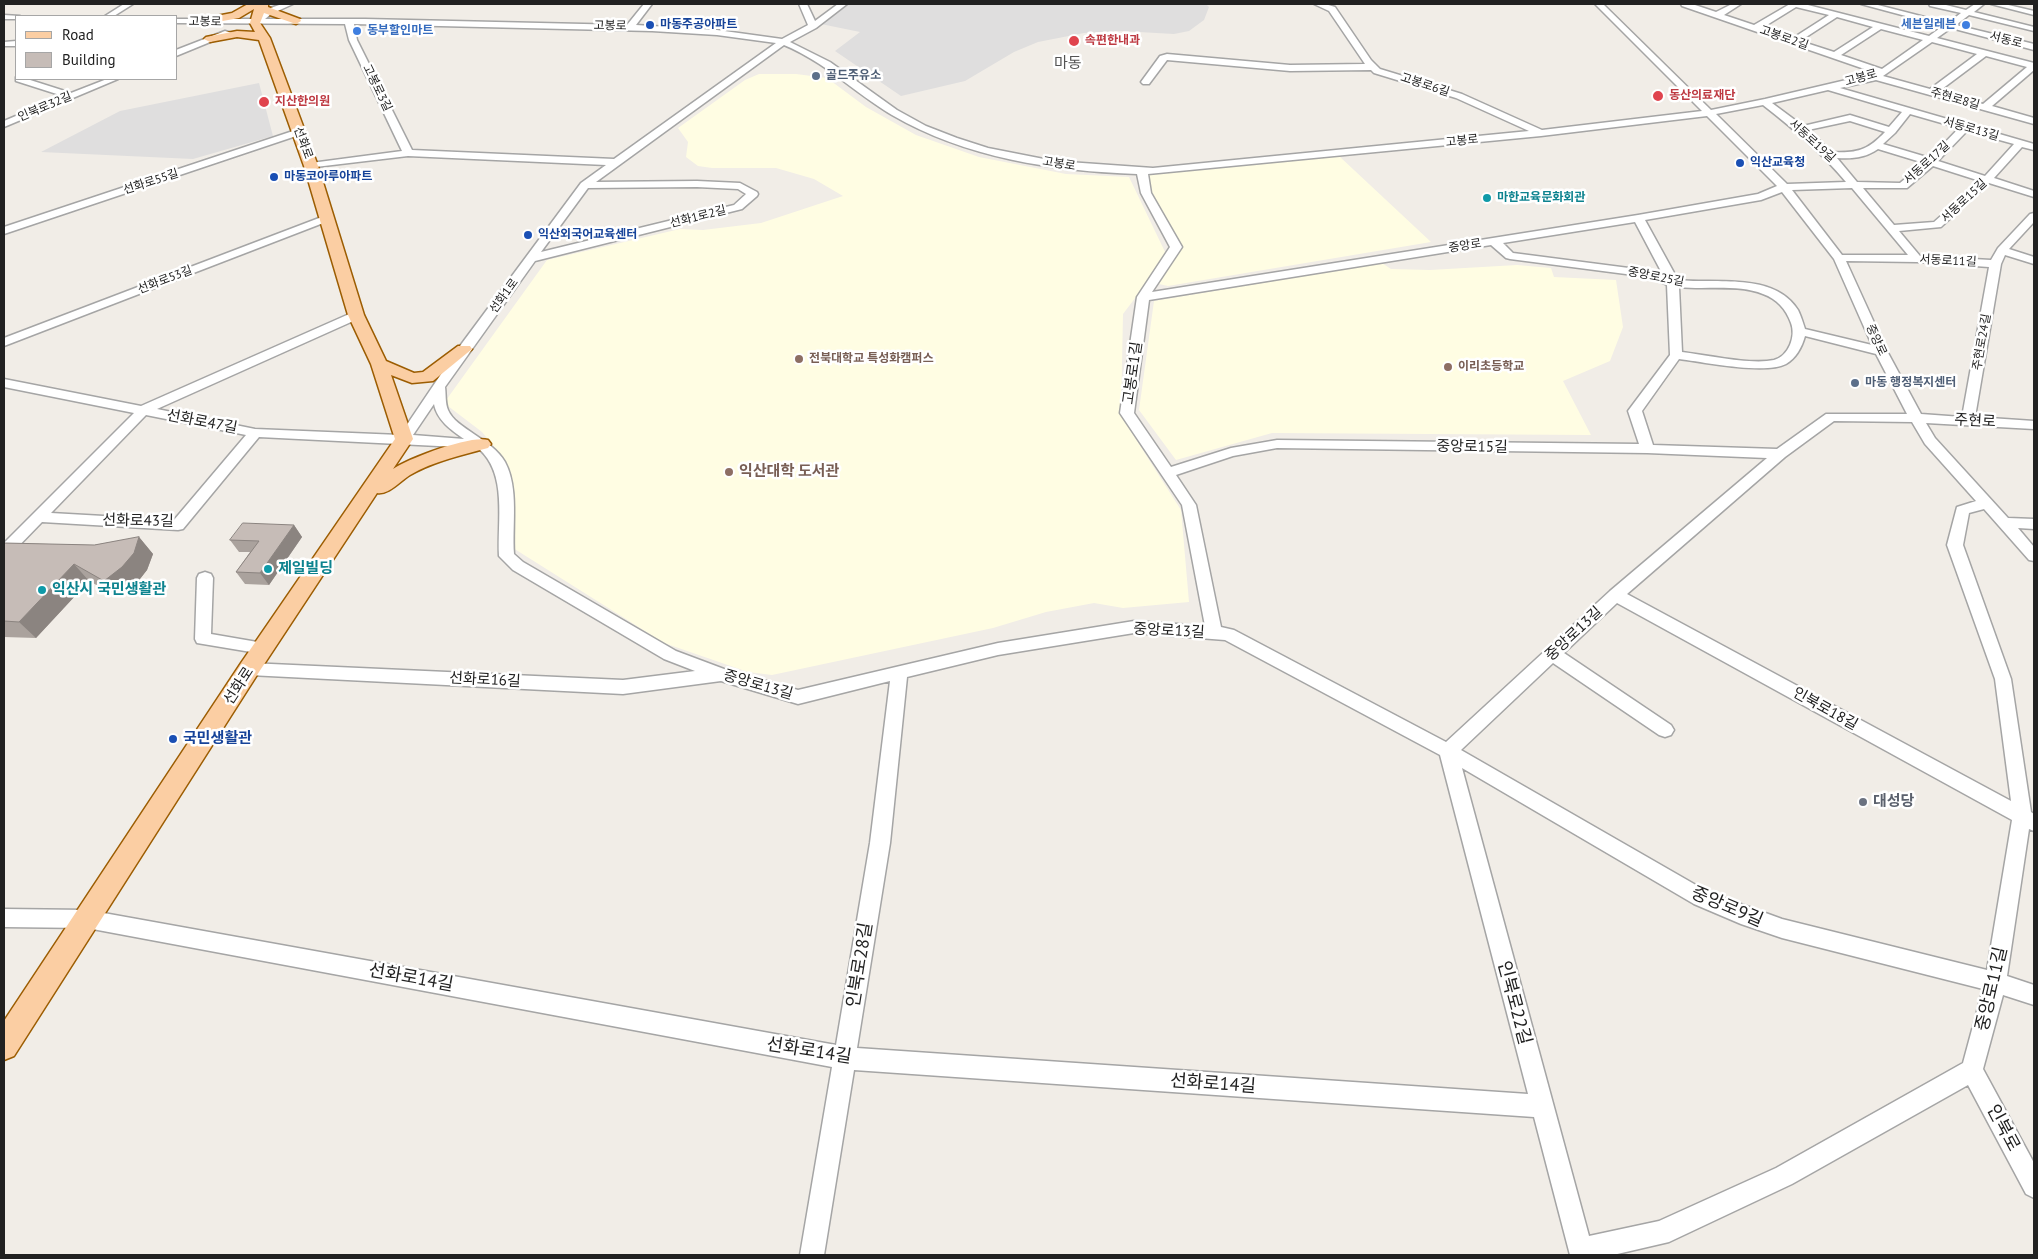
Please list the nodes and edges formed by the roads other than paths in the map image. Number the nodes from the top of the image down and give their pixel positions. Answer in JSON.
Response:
{"nodes":[{"id":1,"x":129,"y":4,"type":"edge"},
{"id":2,"x":255,"y":4,"type":"edge"},
{"id":3,"x":290,"y":4,"type":"edge"},
{"id":4,"x":648,"y":4,"type":"edge"},
{"id":5,"x":803,"y":4,"type":"edge"},
{"id":6,"x":843,"y":4,"type":"edge"},
{"id":7,"x":1318,"y":4,"type":"edge"},
{"id":8,"x":1599,"y":4,"type":"edge"},
{"id":9,"x":1685,"y":4,"type":"edge"},
{"id":10,"x":1737,"y":4,"type":"edge"},
{"id":11,"x":1796,"y":4,"type":"edge"},
{"id":12,"x":1865,"y":4,"type":"edge"},
{"id":13,"x":1933,"y":4,"type":"edge"},
{"id":14,"x":1980,"y":4,"type":"edge"},
{"id":15,"x":1995,"y":4,"type":"edge"},
{"id":16,"x":264,"y":6,"type":"edge"},
{"id":17,"x":1968,"y":12,"type":"junction"},
{"id":18,"x":2034,"y":13,"type":"edge"},
{"id":19,"x":1836,"y":14,"type":"junction"},
{"id":20,"x":112,"y":15,"type":"edge"},
{"id":21,"x":1717,"y":15,"type":"junction"},
{"id":22,"x":178,"y":21,"type":"edge"},
{"id":23,"x":296,"y":21,"type":"junction"},
{"id":24,"x":202,"y":22,"type":"junction"},
{"id":25,"x":349,"y":22,"type":"junction"},
{"id":26,"x":255,"y":23,"type":"junction"},
{"id":27,"x":1948,"y":25,"type":"junction"},
{"id":28,"x":813,"y":26,"type":"junction"},
{"id":29,"x":1880,"y":26,"type":"junction"},
{"id":30,"x":630,"y":27,"type":"junction"},
{"id":31,"x":1755,"y":28,"type":"junction"},
{"id":32,"x":2034,"y":29,"type":"edge"},
{"id":33,"x":264,"y":38,"type":"junction"},
{"id":34,"x":210,"y":39,"type":"junction"},
{"id":35,"x":1929,"y":39,"type":"junction"},
{"id":36,"x":1794,"y":41,"type":"junction"},
{"id":37,"x":783,"y":42,"type":"junction"},
{"id":38,"x":2034,"y":47,"type":"edge"},
{"id":39,"x":178,"y":52,"type":"edge"},
{"id":40,"x":1984,"y":53,"type":"junction"},
{"id":41,"x":1835,"y":55,"type":"junction"},
{"id":42,"x":2034,"y":66,"type":"edge"},
{"id":43,"x":1373,"y":67,"type":"junction"},
{"id":44,"x":1880,"y":74,"type":"junction"},
{"id":45,"x":24,"y":80,"type":"edge"},
{"id":46,"x":111,"y":80,"type":"edge"},
{"id":47,"x":1146,"y":82,"type":"dead end"},
{"id":48,"x":1827,"y":87,"type":"junction"},
{"id":49,"x":1932,"y":92,"type":"junction"},
{"id":50,"x":70,"y":96,"type":"junction"},
{"id":51,"x":1765,"y":102,"type":"junction"},
{"id":52,"x":1985,"y":107,"type":"junction"},
{"id":53,"x":1907,"y":111,"type":"junction"},
{"id":54,"x":1708,"y":113,"type":"junction"},
{"id":55,"x":2034,"y":121,"type":"edge"},
{"id":56,"x":4,"y":124,"type":"edge"},
{"id":57,"x":1965,"y":128,"type":"junction"},
{"id":58,"x":1800,"y":129,"type":"junction"},
{"id":59,"x":1892,"y":131,"type":"junction"},
{"id":60,"x":299,"y":132,"type":"junction"},
{"id":61,"x":1541,"y":133,"type":"junction"},
{"id":62,"x":2020,"y":143,"type":"junction"},
{"id":63,"x":1876,"y":145,"type":"junction"},
{"id":64,"x":2034,"y":147,"type":"edge"},
{"id":65,"x":408,"y":153,"type":"junction"},
{"id":66,"x":1830,"y":156,"type":"junction"},
{"id":67,"x":613,"y":162,"type":"junction"},
{"id":68,"x":1932,"y":162,"type":"junction"},
{"id":69,"x":311,"y":166,"type":"junction"},
{"id":70,"x":1142,"y":171,"type":"junction"},
{"id":71,"x":1987,"y":180,"type":"junction"},
{"id":72,"x":584,"y":185,"type":"junction"},
{"id":73,"x":1854,"y":185,"type":"junction"},
{"id":74,"x":1784,"y":187,"type":"junction"},
{"id":75,"x":2034,"y":194,"type":"edge"},
{"id":76,"x":2034,"y":216,"type":"edge"},
{"id":77,"x":327,"y":218,"type":"junction"},
{"id":78,"x":1638,"y":218,"type":"junction"},
{"id":79,"x":1892,"y":228,"type":"junction"},
{"id":80,"x":4,"y":231,"type":"edge"},
{"id":81,"x":1496,"y":242,"type":"junction"},
{"id":82,"x":2004,"y":247,"type":"junction"},
{"id":83,"x":2034,"y":251,"type":"edge"},
{"id":84,"x":532,"y":258,"type":"junction"},
{"id":85,"x":1839,"y":258,"type":"junction"},
{"id":86,"x":1917,"y":259,"type":"junction"},
{"id":87,"x":2034,"y":261,"type":"edge"},
{"id":88,"x":1996,"y":264,"type":"junction"},
{"id":89,"x":1673,"y":282,"type":"junction"},
{"id":90,"x":1144,"y":297,"type":"junction"},
{"id":91,"x":356,"y":315,"type":"junction"},
{"id":92,"x":1800,"y":331,"type":"junction"},
{"id":93,"x":4,"y":342,"type":"edge"},
{"id":94,"x":464,"y":349,"type":"junction"},
{"id":95,"x":1881,"y":351,"type":"junction"},
{"id":96,"x":1676,"y":355,"type":"junction"},
{"id":97,"x":379,"y":364,"type":"junction"},
{"id":98,"x":4,"y":382,"type":"edge"},
{"id":99,"x":439,"y":386,"type":"junction"},
{"id":100,"x":144,"y":410,"type":"junction"},
{"id":101,"x":1916,"y":418,"type":"junction"},
{"id":102,"x":1968,"y":421,"type":"junction"},
{"id":103,"x":2034,"y":425,"type":"edge"},
{"id":104,"x":255,"y":433,"type":"junction"},
{"id":105,"x":404,"y":439,"type":"junction"},
{"id":106,"x":482,"y":444,"type":"junction"},
{"id":107,"x":1647,"y":449,"type":"junction"},
{"id":108,"x":1780,"y":454,"type":"junction"},
{"id":109,"x":1167,"y":473,"type":"junction"},
{"id":110,"x":363,"y":503,"type":"junction"},
{"id":111,"x":1986,"y":504,"type":"junction"},
{"id":112,"x":39,"y":517,"type":"junction"},
{"id":113,"x":2004,"y":523,"type":"junction"},
{"id":114,"x":2034,"y":524,"type":"edge"},
{"id":115,"x":4,"y":552,"type":"edge"},
{"id":116,"x":2034,"y":556,"type":"edge"},
{"id":117,"x":205,"y":578,"type":"dead end"},
{"id":118,"x":1616,"y":595,"type":"junction"},
{"id":119,"x":1214,"y":633,"type":"junction"},
{"id":120,"x":264,"y":648,"type":"junction"},
{"id":121,"x":1552,"y":654,"type":"junction"},
{"id":122,"x":249,"y":669,"type":"junction"},
{"id":123,"x":720,"y":674,"type":"junction"},
{"id":124,"x":899,"y":674,"type":"junction"},
{"id":125,"x":1665,"y":730,"type":"dead end"},
{"id":126,"x":1448,"y":751,"type":"junction"},
{"id":127,"x":2028,"y":819,"type":"edge"},
{"id":128,"x":4,"y":918,"type":"edge"},
{"id":129,"x":87,"y":919,"type":"junction"},
{"id":130,"x":1996,"y":981,"type":"junction"},
{"id":131,"x":2034,"y":995,"type":"edge"},
{"id":132,"x":4,"y":1046,"type":"edge"},
{"id":133,"x":845,"y":1058,"type":"junction"},
{"id":134,"x":1972,"y":1070,"type":"junction"},
{"id":135,"x":1541,"y":1106,"type":"junction"},
{"id":136,"x":2034,"y":1186,"type":"edge"},
{"id":137,"x":1581,"y":1253,"type":"edge"},
{"id":138,"x":812,"y":1255,"type":"edge"}],
"edges":[{"from":1,"to":20,"type":"street"},
{"from":2,"to":24,"type":"main road"},
{"from":3,"to":16,"type":"street"},
{"from":4,"to":30,"type":"street"},
{"from":5,"to":28,"type":"street"},
{"from":6,"to":28,"type":"street","name":"선화1로"},
{"from":7,"to":43,"type":"street"},
{"from":8,"to":54,"type":"street","name":"중앙로"},
{"from":9,"to":21,"type":"street","name":"고봉로2길"},
{"from":10,"to":21,"type":"street"},
{"from":11,"to":19,"type":"street"},
{"from":11,"to":31,"type":"street"},
{"from":12,"to":27,"type":"street","name":"서동로"},
{"from":13,"to":17,"type":"street"},
{"from":14,"to":17,"type":"street"},
{"from":15,"to":18,"type":"street"},
{"from":16,"to":23,"type":"main road"},
{"from":16,"to":26,"type":"main road"},
{"from":17,"to":27,"type":"street"},
{"from":17,"to":32,"type":"street"},
{"from":19,"to":29,"type":"street"},
{"from":19,"to":36,"type":"street"},
{"from":21,"to":31,"type":"street","name":"고봉로2길"},
{"from":22,"to":24,"type":"street","name":"고봉로"},
{"from":23,"to":25,"type":"street","name":"고봉로"},
{"from":23,"to":26,"type":"street","name":"고봉로"},
{"from":23,"to":33,"type":"main road"},
{"from":24,"to":26,"type":"street","name":"고봉로"},
{"from":24,"to":34,"type":"main road"},
{"from":25,"to":30,"type":"street","name":"고봉로"},
{"from":25,"to":65,"type":"street","name":"고봉로3길"},
{"from":26,"to":33,"type":"main road","name":"선화로"},
{"from":26,"to":34,"type":"street"},
{"from":27,"to":35,"type":"street","name":"고봉로"},
{"from":27,"to":38,"type":"street","name":"서동로"},
{"from":28,"to":37,"type":"street","name":"선화1로"},
{"from":29,"to":35,"type":"street"},
{"from":29,"to":41,"type":"street"},
{"from":30,"to":37,"type":"street","name":"고봉로"},
{"from":31,"to":36,"type":"street","name":"고봉로2길"},
{"from":33,"to":34,"type":"main road"},
{"from":33,"to":60,"type":"main road","name":"선화로"},
{"from":34,"to":39,"type":"street"},
{"from":35,"to":40,"type":"street"},
{"from":35,"to":44,"type":"street","name":"고봉로"},
{"from":36,"to":41,"type":"street","name":"고봉로2길"},
{"from":37,"to":67,"type":"street","name":"선화1로"},
{"from":37,"to":70,"type":"street","name":"고봉로"},
{"from":40,"to":42,"type":"street"},
{"from":40,"to":49,"type":"street"},
{"from":41,"to":44,"type":"street","name":"고봉로2길"},
{"from":42,"to":52,"type":"street"},
{"from":43,"to":47,"type":"street"},
{"from":43,"to":61,"type":"street","name":"고봉로6길"},
{"from":44,"to":48,"type":"street","name":"고봉로"},
{"from":44,"to":49,"type":"street","name":"주현로8길"},
{"from":45,"to":50,"type":"street"},
{"from":46,"to":50,"type":"street","name":"인북로32길"},
{"from":48,"to":51,"type":"street","name":"고봉로"},
{"from":48,"to":53,"type":"street","name":"서동로13길"},
{"from":49,"to":52,"type":"street","name":"주현로8길"},
{"from":50,"to":56,"type":"street","name":"인북로32길"},
{"from":51,"to":54,"type":"street","name":"고봉로"},
{"from":51,"to":58,"type":"street","name":"서동로19길"},
{"from":52,"to":55,"type":"street","name":"주현로8길"},
{"from":53,"to":57,"type":"street","name":"서동로13길"},
{"from":53,"to":59,"type":"street"},
{"from":54,"to":61,"type":"street","name":"고봉로"},
{"from":54,"to":74,"type":"street","name":"중앙로"},
{"from":57,"to":62,"type":"street","name":"서동로13길"},
{"from":57,"to":68,"type":"street","name":"서동로17길"},
{"from":58,"to":59,"type":"street"},
{"from":58,"to":66,"type":"street","name":"서동로19길"},
{"from":59,"to":63,"type":"street"},
{"from":60,"to":69,"type":"main road","name":"선화로"},
{"from":60,"to":80,"type":"street","name":"선화로55길"},
{"from":61,"to":70,"type":"street","name":"고봉로"},
{"from":62,"to":64,"type":"street","name":"서동로13길"},
{"from":62,"to":71,"type":"street","name":"서동로15길"},
{"from":63,"to":66,"type":"street"},
{"from":63,"to":68,"type":"street"},
{"from":65,"to":67,"type":"street"},
{"from":65,"to":69,"type":"street"},
{"from":66,"to":73,"type":"street","name":"서동로19길"},
{"from":67,"to":72,"type":"street","name":"선화1로"},
{"from":68,"to":71,"type":"street"},
{"from":68,"to":73,"type":"street","name":"서동로17길"},
{"from":69,"to":77,"type":"main road","name":"선화로"},
{"from":70,"to":90,"type":"street","name":"고봉로1길"},
{"from":71,"to":75,"type":"street"},
{"from":71,"to":79,"type":"street","name":"서동로15길"},
{"from":72,"to":84,"type":"street","name":"선화1로"},
{"from":72,"to":84,"type":"street","name":"선화1로2길"},
{"from":73,"to":74,"type":"street","name":"서동로19길"},
{"from":73,"to":79,"type":"street","name":"서동로19길"},
{"from":74,"to":78,"type":"street","name":"중앙로"},
{"from":74,"to":85,"type":"street","name":"중앙로"},
{"from":76,"to":82,"type":"street","name":"서동로11길"},
{"from":77,"to":91,"type":"main road","name":"선화로"},
{"from":77,"to":93,"type":"street","name":"선화로53길"},
{"from":78,"to":81,"type":"street","name":"중앙로"},
{"from":78,"to":89,"type":"street"},
{"from":79,"to":86,"type":"street","name":"서동로19길"},
{"from":81,"to":89,"type":"street","name":"중앙로25길"},
{"from":81,"to":90,"type":"street","name":"중앙로"},
{"from":82,"to":83,"type":"street"},
{"from":82,"to":87,"type":"street"},
{"from":82,"to":88,"type":"street","name":"서동로11길"},
{"from":84,"to":94,"type":"street","name":"선화1로"},
{"from":85,"to":86,"type":"street","name":"서동로11길"},
{"from":85,"to":95,"type":"street","name":"중앙로"},
{"from":86,"to":88,"type":"street","name":"서동로11길"},
{"from":88,"to":102,"type":"street","name":"주현로24길"},
{"from":89,"to":92,"type":"street","name":"중앙로25길"},
{"from":89,"to":96,"type":"street"},
{"from":90,"to":109,"type":"street","name":"고봉로1길"},
{"from":91,"to":97,"type":"main road","name":"선화로"},
{"from":91,"to":100,"type":"street"},
{"from":92,"to":95,"type":"street"},
{"from":92,"to":96,"type":"street"},
{"from":94,"to":97,"type":"main road"},
{"from":94,"to":99,"type":"street","name":"선화1로"},
{"from":95,"to":101,"type":"street","name":"중앙로"},
{"from":96,"to":107,"type":"street"},
{"from":97,"to":105,"type":"main road","name":"선화로"},
{"from":98,"to":100,"type":"street","name":"선화로47길"},
{"from":99,"to":105,"type":"street","name":"선화1로"},
{"from":99,"to":106,"type":"street"},
{"from":100,"to":104,"type":"street","name":"선화로47길"},
{"from":100,"to":112,"type":"street"},
{"from":101,"to":102,"type":"street","name":"주현로"},
{"from":101,"to":108,"type":"street","name":"중앙로13길"},
{"from":101,"to":111,"type":"street","name":"중앙로"},
{"from":102,"to":103,"type":"street","name":"주현로"},
{"from":104,"to":105,"type":"street","name":"선화로47길"},
{"from":104,"to":112,"type":"street","name":"선화로43길"},
{"from":105,"to":106,"type":"street"},
{"from":105,"to":110,"type":"main road","name":"선화로"},
{"from":106,"to":110,"type":"main road"},
{"from":106,"to":123,"type":"street","name":"중앙로13길"},
{"from":107,"to":108,"type":"street","name":"중앙로15길"},
{"from":107,"to":109,"type":"street","name":"중앙로15길"},
{"from":108,"to":118,"type":"street","name":"중앙로13길"},
{"from":109,"to":119,"type":"street","name":"고봉로1길"},
{"from":110,"to":120,"type":"main road","name":"선화로"},
{"from":111,"to":113,"type":"street","name":"중앙로"},
{"from":111,"to":127,"type":"street","name":"중앙로11길"},
{"from":112,"to":115,"type":"street"},
{"from":113,"to":114,"type":"street"},
{"from":113,"to":116,"type":"street","name":"중앙로"},
{"from":117,"to":120,"type":"street"},
{"from":118,"to":121,"type":"street","name":"중앙로13길"},
{"from":118,"to":127,"type":"street","name":"인북로18길"},
{"from":119,"to":124,"type":"street","name":"중앙로13길"},
{"from":119,"to":126,"type":"street","name":"중앙로13길"},
{"from":120,"to":122,"type":"main road","name":"선화로"},
{"from":121,"to":125,"type":"street"},
{"from":121,"to":126,"type":"street","name":"중앙로13길"},
{"from":122,"to":123,"type":"street","name":"선화로16길"},
{"from":122,"to":129,"type":"main road","name":"선화로"},
{"from":123,"to":124,"type":"street","name":"중앙로13길"},
{"from":124,"to":133,"type":"street","name":"인북로28길"},
{"from":126,"to":130,"type":"street","name":"중앙로9길"},
{"from":126,"to":135,"type":"street","name":"인북로22길"},
{"from":127,"to":130,"type":"street","name":"중앙로11길"},
{"from":128,"to":129,"type":"street","name":"선화로14길"},
{"from":129,"to":132,"type":"main road","name":"선화로"},
{"from":129,"to":133,"type":"street","name":"선화로14길"},
{"from":130,"to":131,"type":"street","name":"중앙로9길"},
{"from":130,"to":134,"type":"street","name":"중앙로11길"},
{"from":133,"to":135,"type":"street","name":"선화로14길"},
{"from":133,"to":138,"type":"street","name":"인북로28길"},
{"from":134,"to":136,"type":"street","name":"인북로"},
{"from":134,"to":137,"type":"street"},
{"from":135,"to":137,"type":"street","name":"인북로22길"}]}
